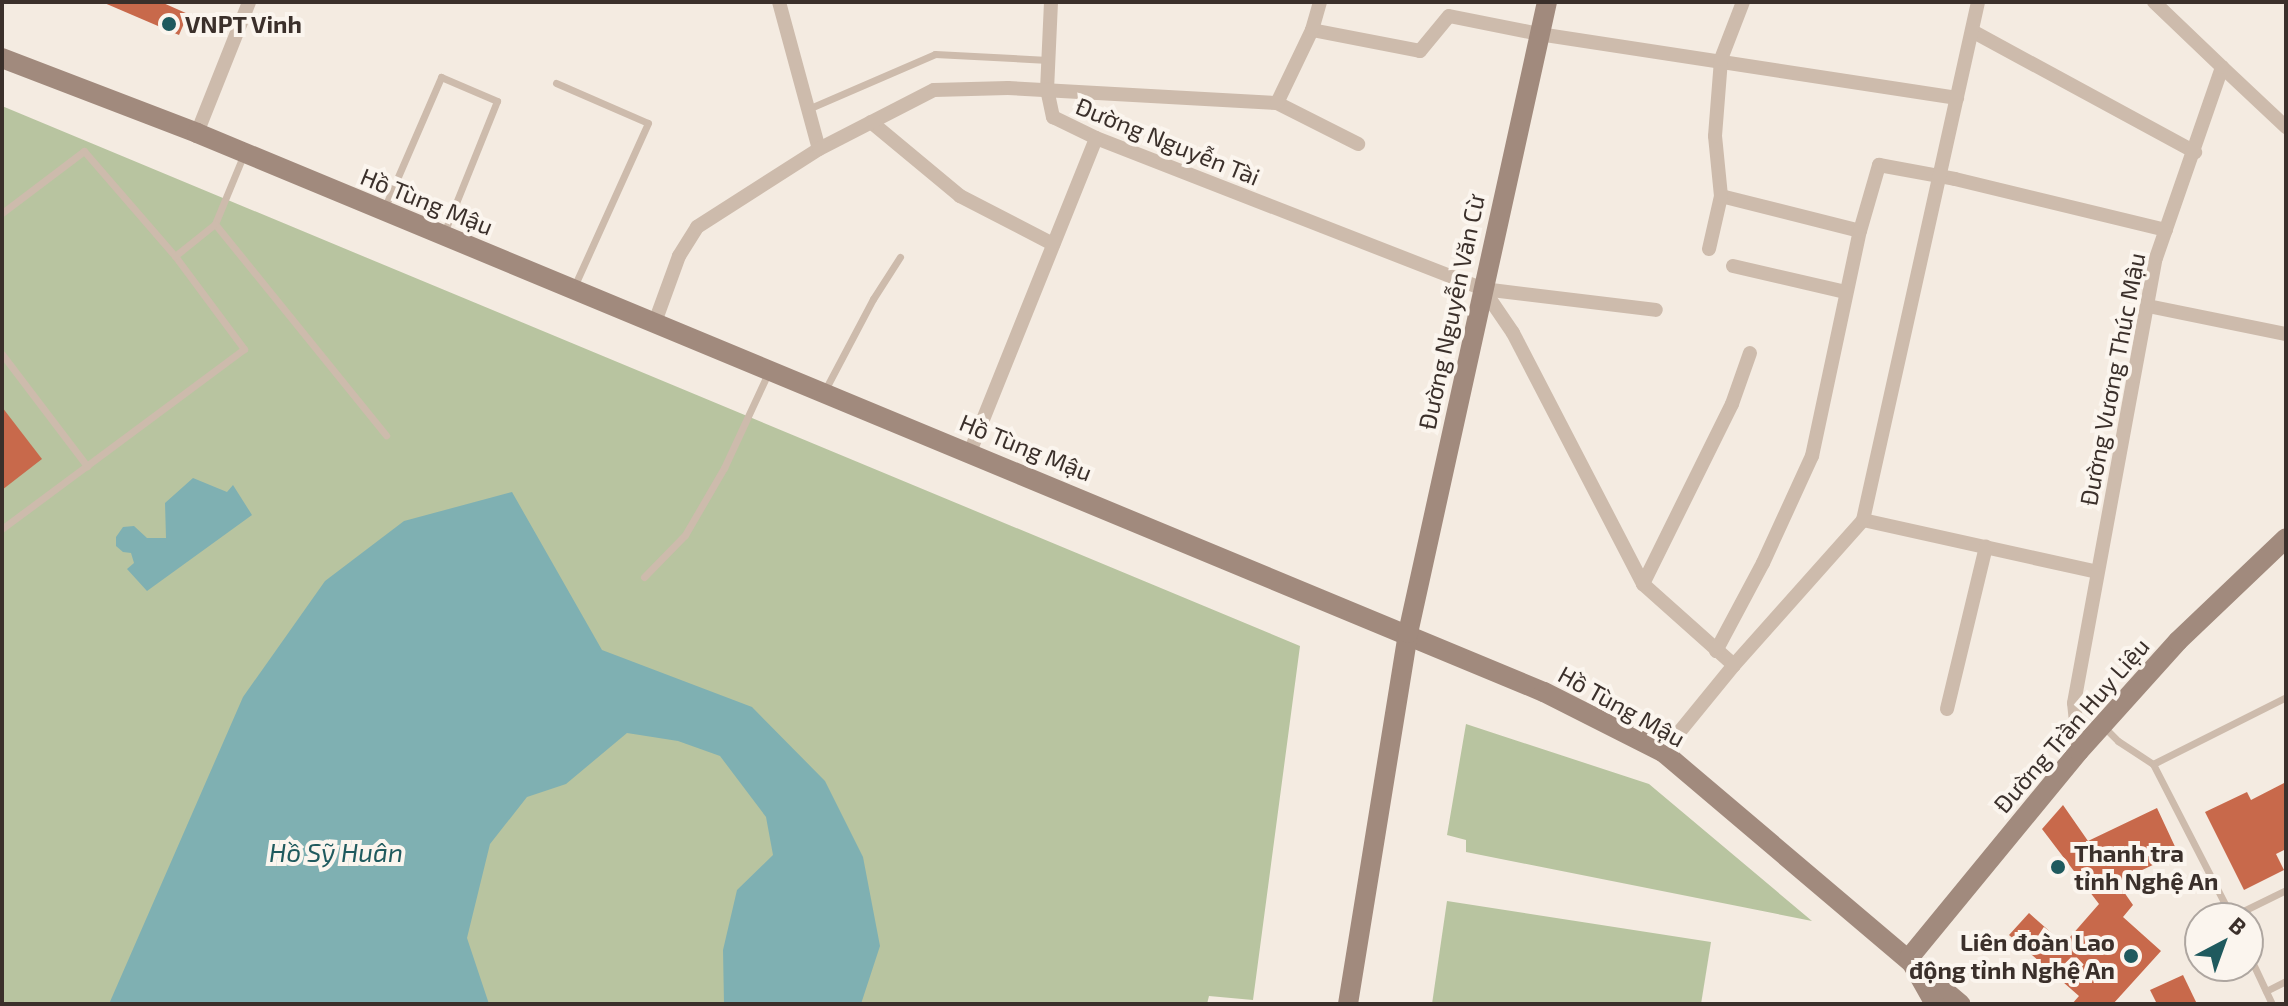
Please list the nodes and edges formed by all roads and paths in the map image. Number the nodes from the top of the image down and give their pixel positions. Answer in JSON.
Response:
{"nodes":[{"id":1,"x":249,"y":2,"type":"edge"},
{"id":2,"x":779,"y":2,"type":"edge"},
{"id":3,"x":1051,"y":2,"type":"edge"},
{"id":4,"x":1320,"y":2,"type":"edge"},
{"id":5,"x":1547,"y":2,"type":"edge"},
{"id":6,"x":1743,"y":2,"type":"edge"},
{"id":7,"x":1978,"y":2,"type":"edge"},
{"id":8,"x":2154,"y":2,"type":"edge"},
{"id":9,"x":1312,"y":30,"type":"junction"},
{"id":10,"x":1972,"y":31,"type":"junction"},
{"id":11,"x":1539,"y":34,"type":"junction"},
{"id":12,"x":2,"y":58,"type":"edge"},
{"id":13,"x":1721,"y":59,"type":"junction"},
{"id":14,"x":1048,"y":60,"type":"junction"},
{"id":15,"x":2222,"y":67,"type":"junction"},
{"id":16,"x":556,"y":83,"type":"dead end"},
{"id":17,"x":1047,"y":89,"type":"junction"},
{"id":18,"x":1957,"y":98,"type":"junction"},
{"id":19,"x":1277,"y":103,"type":"junction"},
{"id":20,"x":808,"y":109,"type":"junction"},
{"id":21,"x":871,"y":122,"type":"junction"},
{"id":22,"x":2286,"y":127,"type":"edge"},
{"id":23,"x":197,"y":133,"type":"junction"},
{"id":24,"x":1096,"y":138,"type":"junction"},
{"id":25,"x":1358,"y":144,"type":"dead end"},
{"id":26,"x":819,"y":149,"type":"junction"},
{"id":27,"x":2195,"y":152,"type":"junction"},
{"id":28,"x":244,"y":154,"type":"junction"},
{"id":29,"x":1939,"y":176,"type":"junction"},
{"id":30,"x":1721,"y":196,"type":"junction"},
{"id":31,"x":383,"y":211,"type":"junction"},
{"id":32,"x":2,"y":213,"type":"edge"},
{"id":33,"x":215,"y":224,"type":"junction"},
{"id":34,"x":2166,"y":230,"type":"junction"},
{"id":35,"x":1860,"y":231,"type":"junction"},
{"id":36,"x":443,"y":235,"type":"junction"},
{"id":37,"x":1053,"y":244,"type":"junction"},
{"id":38,"x":1709,"y":249,"type":"dead end"},
{"id":39,"x":175,"y":256,"type":"junction"},
{"id":40,"x":900,"y":257,"type":"dead end"},
{"id":41,"x":1733,"y":266,"type":"dead end"},
{"id":42,"x":573,"y":289,"type":"junction"},
{"id":43,"x":1483,"y":289,"type":"junction"},
{"id":44,"x":1846,"y":292,"type":"junction"},
{"id":45,"x":2148,"y":306,"type":"junction"},
{"id":46,"x":1656,"y":310,"type":"dead end"},
{"id":47,"x":655,"y":322,"type":"junction"},
{"id":48,"x":2286,"y":334,"type":"edge"},
{"id":49,"x":1750,"y":353,"type":"dead end"},
{"id":50,"x":2,"y":354,"type":"edge"},
{"id":51,"x":770,"y":369,"type":"junction"},
{"id":52,"x":824,"y":392,"type":"junction"},
{"id":53,"x":386,"y":435,"type":"dead end"},
{"id":54,"x":970,"y":452,"type":"junction"},
{"id":55,"x":87,"y":466,"type":"junction"},
{"id":56,"x":1863,"y":520,"type":"junction"},
{"id":57,"x":2,"y":529,"type":"edge"},
{"id":58,"x":2286,"y":538,"type":"edge"},
{"id":59,"x":1986,"y":547,"type":"junction"},
{"id":60,"x":2097,"y":572,"type":"junction"},
{"id":61,"x":644,"y":577,"type":"dead end"},
{"id":62,"x":1643,"y":584,"type":"junction"},
{"id":63,"x":1408,"y":633,"type":"junction"},
{"id":64,"x":1716,"y":651,"type":"junction"},
{"id":65,"x":1734,"y":665,"type":"junction"},
{"id":66,"x":2286,"y":697,"type":"edge"},
{"id":67,"x":1947,"y":709,"type":"dead end"},
{"id":68,"x":2103,"y":725,"type":"junction"},
{"id":69,"x":2079,"y":751,"type":"junction"},
{"id":70,"x":1663,"y":752,"type":"junction"},
{"id":71,"x":2153,"y":764,"type":"junction"},
{"id":72,"x":2286,"y":890,"type":"edge"},
{"id":73,"x":2223,"y":902,"type":"edge"},
{"id":74,"x":2262,"y":902,"type":"edge"},
{"id":75,"x":1909,"y":958,"type":"junction"},
{"id":76,"x":2286,"y":981,"type":"edge"},
{"id":77,"x":2262,"y":982,"type":"edge"},
{"id":78,"x":2266,"y":991,"type":"junction"},
{"id":79,"x":1348,"y":1004,"type":"edge"},
{"id":80,"x":1935,"y":1004,"type":"edge"},
{"id":81,"x":1960,"y":1004,"type":"edge"},
{"id":82,"x":2272,"y":1004,"type":"edge"}],
"edges":[{"from":1,"to":23,"type":"street"},
{"from":2,"to":20,"type":"street"},
{"from":3,"to":14,"type":"street"},
{"from":4,"to":9,"type":"street"},
{"from":5,"to":11,"type":"main road","name":"Đường Nguyễn Văn Cừ"},
{"from":6,"to":13,"type":"street"},
{"from":7,"to":10,"type":"street"},
{"from":8,"to":15,"type":"street"},
{"from":9,"to":11,"type":"street"},
{"from":9,"to":19,"type":"street"},
{"from":10,"to":18,"type":"street"},
{"from":10,"to":27,"type":"street"},
{"from":11,"to":13,"type":"street"},
{"from":11,"to":43,"type":"main road","name":"Đường Nguyễn Văn Cừ"},
{"from":12,"to":23,"type":"main road","name":"Hồ Tùng Mậu"},
{"from":13,"to":18,"type":"street"},
{"from":13,"to":30,"type":"street"},
{"from":14,"to":17,"type":"street"},
{"from":14,"to":20,"type":"lane"},
{"from":15,"to":22,"type":"street"},
{"from":15,"to":27,"type":"street","name":"Đường Vương Thúc Mậu"},
{"from":16,"to":42,"type":"lane"},
{"from":17,"to":19,"type":"street"},
{"from":17,"to":21,"type":"street","name":"Đường Nguyễn Tài"},
{"from":17,"to":24,"type":"street","name":"Đường Nguyễn Tài"},
{"from":18,"to":29,"type":"street"},
{"from":19,"to":25,"type":"street"},
{"from":20,"to":26,"type":"street"},
{"from":21,"to":26,"type":"street","name":"Đường Nguyễn Tài"},
{"from":21,"to":37,"type":"street"},
{"from":23,"to":28,"type":"main road","name":"Hồ Tùng Mậu"},
{"from":24,"to":37,"type":"street"},
{"from":24,"to":43,"type":"street","name":"Đường Nguyễn Tài"},
{"from":26,"to":47,"type":"street","name":"Đường Nguyễn Tài"},
{"from":27,"to":34,"type":"street","name":"Đường Vương Thúc Mậu"},
{"from":28,"to":31,"type":"main road","name":"Hồ Tùng Mậu"},
{"from":28,"to":33,"type":"lane"},
{"from":29,"to":34,"type":"street"},
{"from":29,"to":35,"type":"street"},
{"from":29,"to":56,"type":"street"},
{"from":30,"to":35,"type":"street"},
{"from":30,"to":38,"type":"street"},
{"from":31,"to":36,"type":"main road","name":"Hồ Tùng Mậu"},
{"from":31,"to":36,"type":"lane"},
{"from":32,"to":39,"type":"lane"},
{"from":33,"to":39,"type":"lane"},
{"from":33,"to":53,"type":"lane"},
{"from":34,"to":45,"type":"street","name":"Đường Vương Thúc Mậu"},
{"from":35,"to":44,"type":"street"},
{"from":36,"to":42,"type":"main road","name":"Hồ Tùng Mậu"},
{"from":37,"to":54,"type":"street"},
{"from":39,"to":55,"type":"lane"},
{"from":40,"to":52,"type":"lane"},
{"from":41,"to":44,"type":"street"},
{"from":42,"to":47,"type":"main road","name":"Hồ Tùng Mậu"},
{"from":43,"to":46,"type":"street","name":"Đường Nguyễn Tài"},
{"from":43,"to":62,"type":"street"},
{"from":43,"to":63,"type":"main road","name":"Đường Nguyễn Văn Cừ"},
{"from":44,"to":64,"type":"street"},
{"from":45,"to":48,"type":"street"},
{"from":45,"to":60,"type":"street","name":"Đường Vương Thúc Mậu"},
{"from":47,"to":51,"type":"main road","name":"Hồ Tùng Mậu"},
{"from":49,"to":62,"type":"street"},
{"from":50,"to":55,"type":"lane"},
{"from":51,"to":52,"type":"main road","name":"Hồ Tùng Mậu"},
{"from":51,"to":61,"type":"lane"},
{"from":52,"to":54,"type":"main road","name":"Hồ Tùng Mậu"},
{"from":54,"to":63,"type":"main road","name":"Hồ Tùng Mậu"},
{"from":55,"to":57,"type":"lane"},
{"from":56,"to":59,"type":"street"},
{"from":56,"to":65,"type":"street"},
{"from":58,"to":68,"type":"main road","name":"Đường Trần Huy Liệu"},
{"from":59,"to":60,"type":"street"},
{"from":59,"to":67,"type":"street"},
{"from":60,"to":69,"type":"street","name":"Đường Vương Thúc Mậu"},
{"from":62,"to":64,"type":"street"},
{"from":63,"to":70,"type":"main road","name":"Hồ Tùng Mậu"},
{"from":63,"to":79,"type":"main road","name":"Đường Nguyễn Văn Cừ"},
{"from":64,"to":65,"type":"street"},
{"from":65,"to":70,"type":"street"},
{"from":66,"to":71,"type":"lane"},
{"from":68,"to":69,"type":"main road","name":"Đường Trần Huy Liệu"},
{"from":68,"to":71,"type":"lane"},
{"from":69,"to":75,"type":"main road","name":"Đường Trần Huy Liệu"},
{"from":70,"to":75,"type":"main road","name":"Hồ Tùng Mậu"},
{"from":71,"to":73,"type":"lane"},
{"from":72,"to":74,"type":"lane"},
{"from":75,"to":80,"type":"main road"},
{"from":75,"to":81,"type":"main road","name":"Hồ Tùng Mậu"},
{"from":76,"to":78,"type":"lane"},
{"from":77,"to":78,"type":"lane"},
{"from":78,"to":82,"type":"lane"}]}
